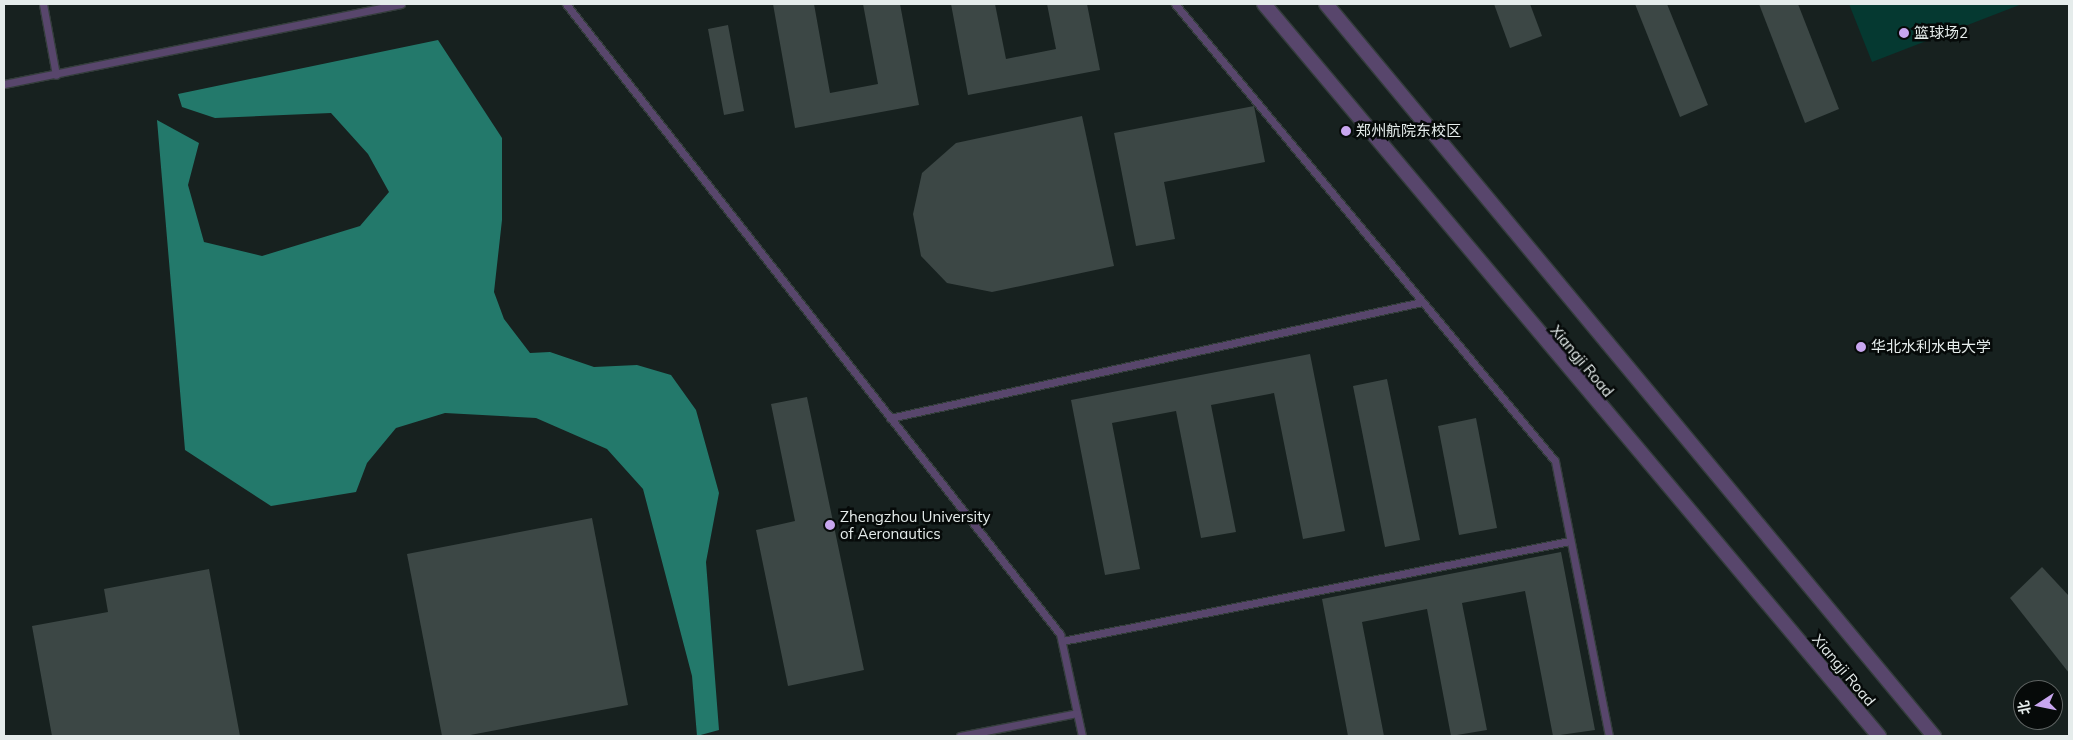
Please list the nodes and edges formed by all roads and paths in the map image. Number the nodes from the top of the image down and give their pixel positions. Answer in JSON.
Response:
{"nodes":[{"id":1,"x":43,"y":4,"type":"edge"},
{"id":2,"x":401,"y":4,"type":"edge"},
{"id":3,"x":566,"y":4,"type":"edge"},
{"id":4,"x":1174,"y":4,"type":"edge"},
{"id":5,"x":1264,"y":4,"type":"edge"},
{"id":6,"x":1326,"y":4,"type":"edge"},
{"id":7,"x":56,"y":75,"type":"junction"},
{"id":8,"x":4,"y":84,"type":"edge"},
{"id":9,"x":1422,"y":302,"type":"junction"},
{"id":10,"x":890,"y":418,"type":"junction"},
{"id":11,"x":1570,"y":541,"type":"junction"},
{"id":12,"x":1062,"y":641,"type":"junction"},
{"id":13,"x":1077,"y":713,"type":"junction"},
{"id":14,"x":960,"y":736,"type":"edge"},
{"id":15,"x":1082,"y":736,"type":"edge"},
{"id":16,"x":1609,"y":736,"type":"edge"},
{"id":17,"x":1879,"y":736,"type":"edge"},
{"id":18,"x":1934,"y":736,"type":"edge"}],
"edges":[{"from":1,"to":7,"type":"lane"},
{"from":2,"to":7,"type":"lane"},
{"from":3,"to":10,"type":"lane"},
{"from":4,"to":9,"type":"lane"},
{"from":5,"to":17,"type":"street","name":"Xiangji Road"},
{"from":6,"to":18,"type":"street","name":"Xiangji Road"},
{"from":7,"to":8,"type":"lane"},
{"from":9,"to":10,"type":"lane"},
{"from":9,"to":11,"type":"lane"},
{"from":10,"to":12,"type":"lane"},
{"from":11,"to":12,"type":"lane"},
{"from":11,"to":16,"type":"lane"},
{"from":12,"to":13,"type":"lane"},
{"from":13,"to":14,"type":"lane"},
{"from":13,"to":15,"type":"lane"}]}
